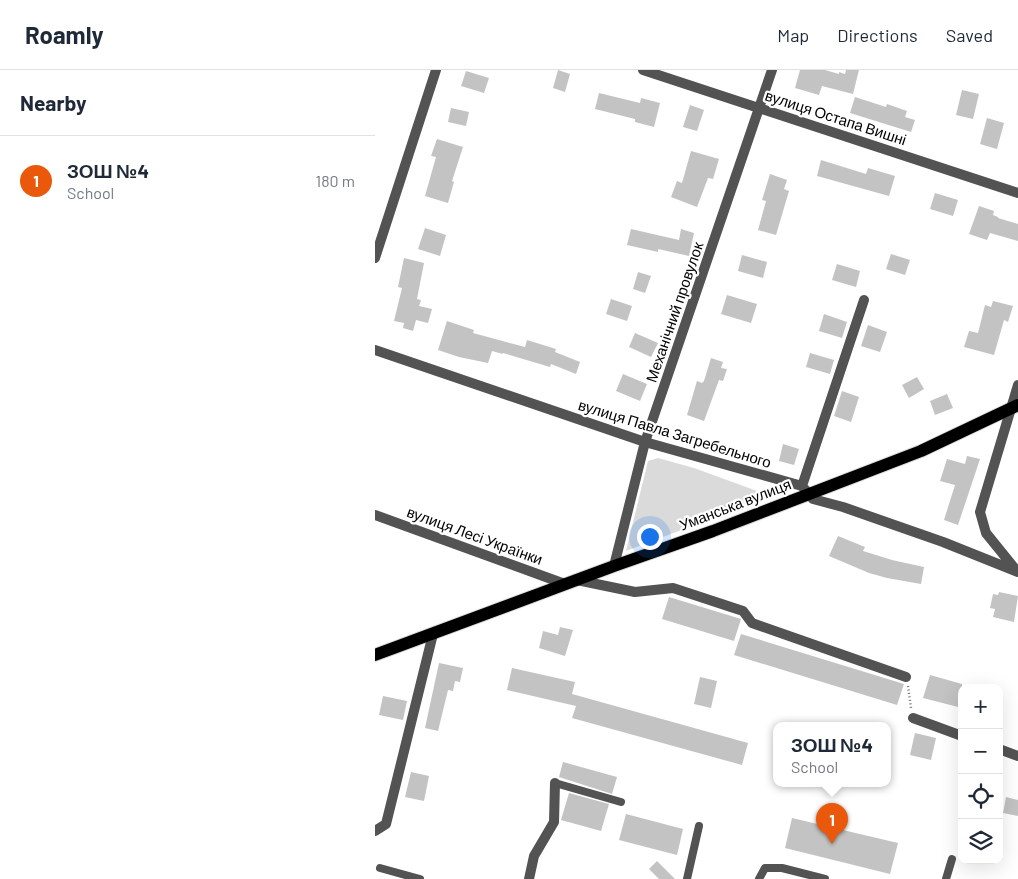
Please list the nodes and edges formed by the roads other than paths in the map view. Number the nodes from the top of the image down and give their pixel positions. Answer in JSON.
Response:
{"nodes":[{"id":1,"x":436,"y":70,"type":"edge"},
{"id":2,"x":643,"y":70,"type":"edge"},
{"id":3,"x":772,"y":70,"type":"edge"},
{"id":4,"x":760,"y":108,"type":"junction"},
{"id":5,"x":1018,"y":194,"type":"edge"},
{"id":6,"x":375,"y":258,"type":"edge"},
{"id":7,"x":864,"y":300,"type":"dead end"},
{"id":8,"x":375,"y":350,"type":"edge"},
{"id":9,"x":1018,"y":385,"type":"edge"},
{"id":10,"x":1014,"y":407,"type":"edge"},
{"id":11,"x":645,"y":442,"type":"junction"},
{"id":12,"x":805,"y":490,"type":"junction"},
{"id":13,"x":375,"y":514,"type":"edge"},
{"id":14,"x":614,"y":566,"type":"junction"},
{"id":15,"x":1018,"y":572,"type":"edge"},
{"id":16,"x":571,"y":582,"type":"junction"},
{"id":17,"x":433,"y":634,"type":"junction"},
{"id":18,"x":375,"y":655,"type":"edge"},
{"id":19,"x":906,"y":677,"type":"road end"},
{"id":20,"x":913,"y":718,"type":"road end"},
{"id":21,"x":958,"y":735,"type":"edge"},
{"id":22,"x":1003,"y":750,"type":"edge"},
{"id":23,"x":1018,"y":756,"type":"edge"},
{"id":24,"x":555,"y":784,"type":"joint"},
{"id":25,"x":621,"y":802,"type":"dead end"},
{"id":26,"x":699,"y":826,"type":"dead end"},
{"id":27,"x":375,"y":831,"type":"edge"},
{"id":28,"x":952,"y":859,"type":"dead end"},
{"id":29,"x":380,"y":868,"type":"dead end"},
{"id":30,"x":420,"y":879,"type":"edge"},
{"id":31,"x":529,"y":879,"type":"edge"},
{"id":32,"x":687,"y":879,"type":"edge"},
{"id":33,"x":759,"y":879,"type":"edge"},
{"id":34,"x":825,"y":879,"type":"edge"},
{"id":35,"x":946,"y":879,"type":"edge"}],
"edges":[{"from":1,"to":6,"type":"street"},
{"from":2,"to":4,"type":"street","name":"вулиця Остапа Вишні"},
{"from":3,"to":4,"type":"street","name":"Механічний провулок"},
{"from":4,"to":5,"type":"street","name":"вулиця Остапа Вишні"},
{"from":4,"to":11,"type":"street","name":"Механічний провулок"},
{"from":7,"to":12,"type":"street"},
{"from":8,"to":11,"type":"street","name":"вулиця Павла Загребельного"},
{"from":9,"to":10,"type":"street"},
{"from":10,"to":12,"type":"main road","name":"Уманська вулиця"},
{"from":10,"to":15,"type":"street"},
{"from":11,"to":12,"type":"street","name":"вулиця Павла Загребельного"},
{"from":11,"to":14,"type":"street","name":"Механічний провулок"},
{"from":12,"to":14,"type":"main road","name":"Уманська вулиця"},
{"from":12,"to":15,"type":"street","name":"вулиця Павла Загребельного"},
{"from":13,"to":16,"type":"street","name":"вулиця Лесі Українки"},
{"from":14,"to":16,"type":"main road","name":"Уманська вулиця"},
{"from":16,"to":17,"type":"main road","name":"Уманська вулиця"},
{"from":16,"to":19,"type":"street","name":"вулиця Лесі Українки"},
{"from":17,"to":18,"type":"main road","name":"Уманська вулиця"},
{"from":17,"to":27,"type":"street"},
{"from":20,"to":21,"type":"street"},
{"from":22,"to":23,"type":"street"},
{"from":24,"to":25,"type":"lane"},
{"from":24,"to":31,"type":"street"},
{"from":26,"to":32,"type":"lane"},
{"from":28,"to":35,"type":"lane"},
{"from":29,"to":30,"type":"lane"},
{"from":33,"to":34,"type":"lane"}]}
